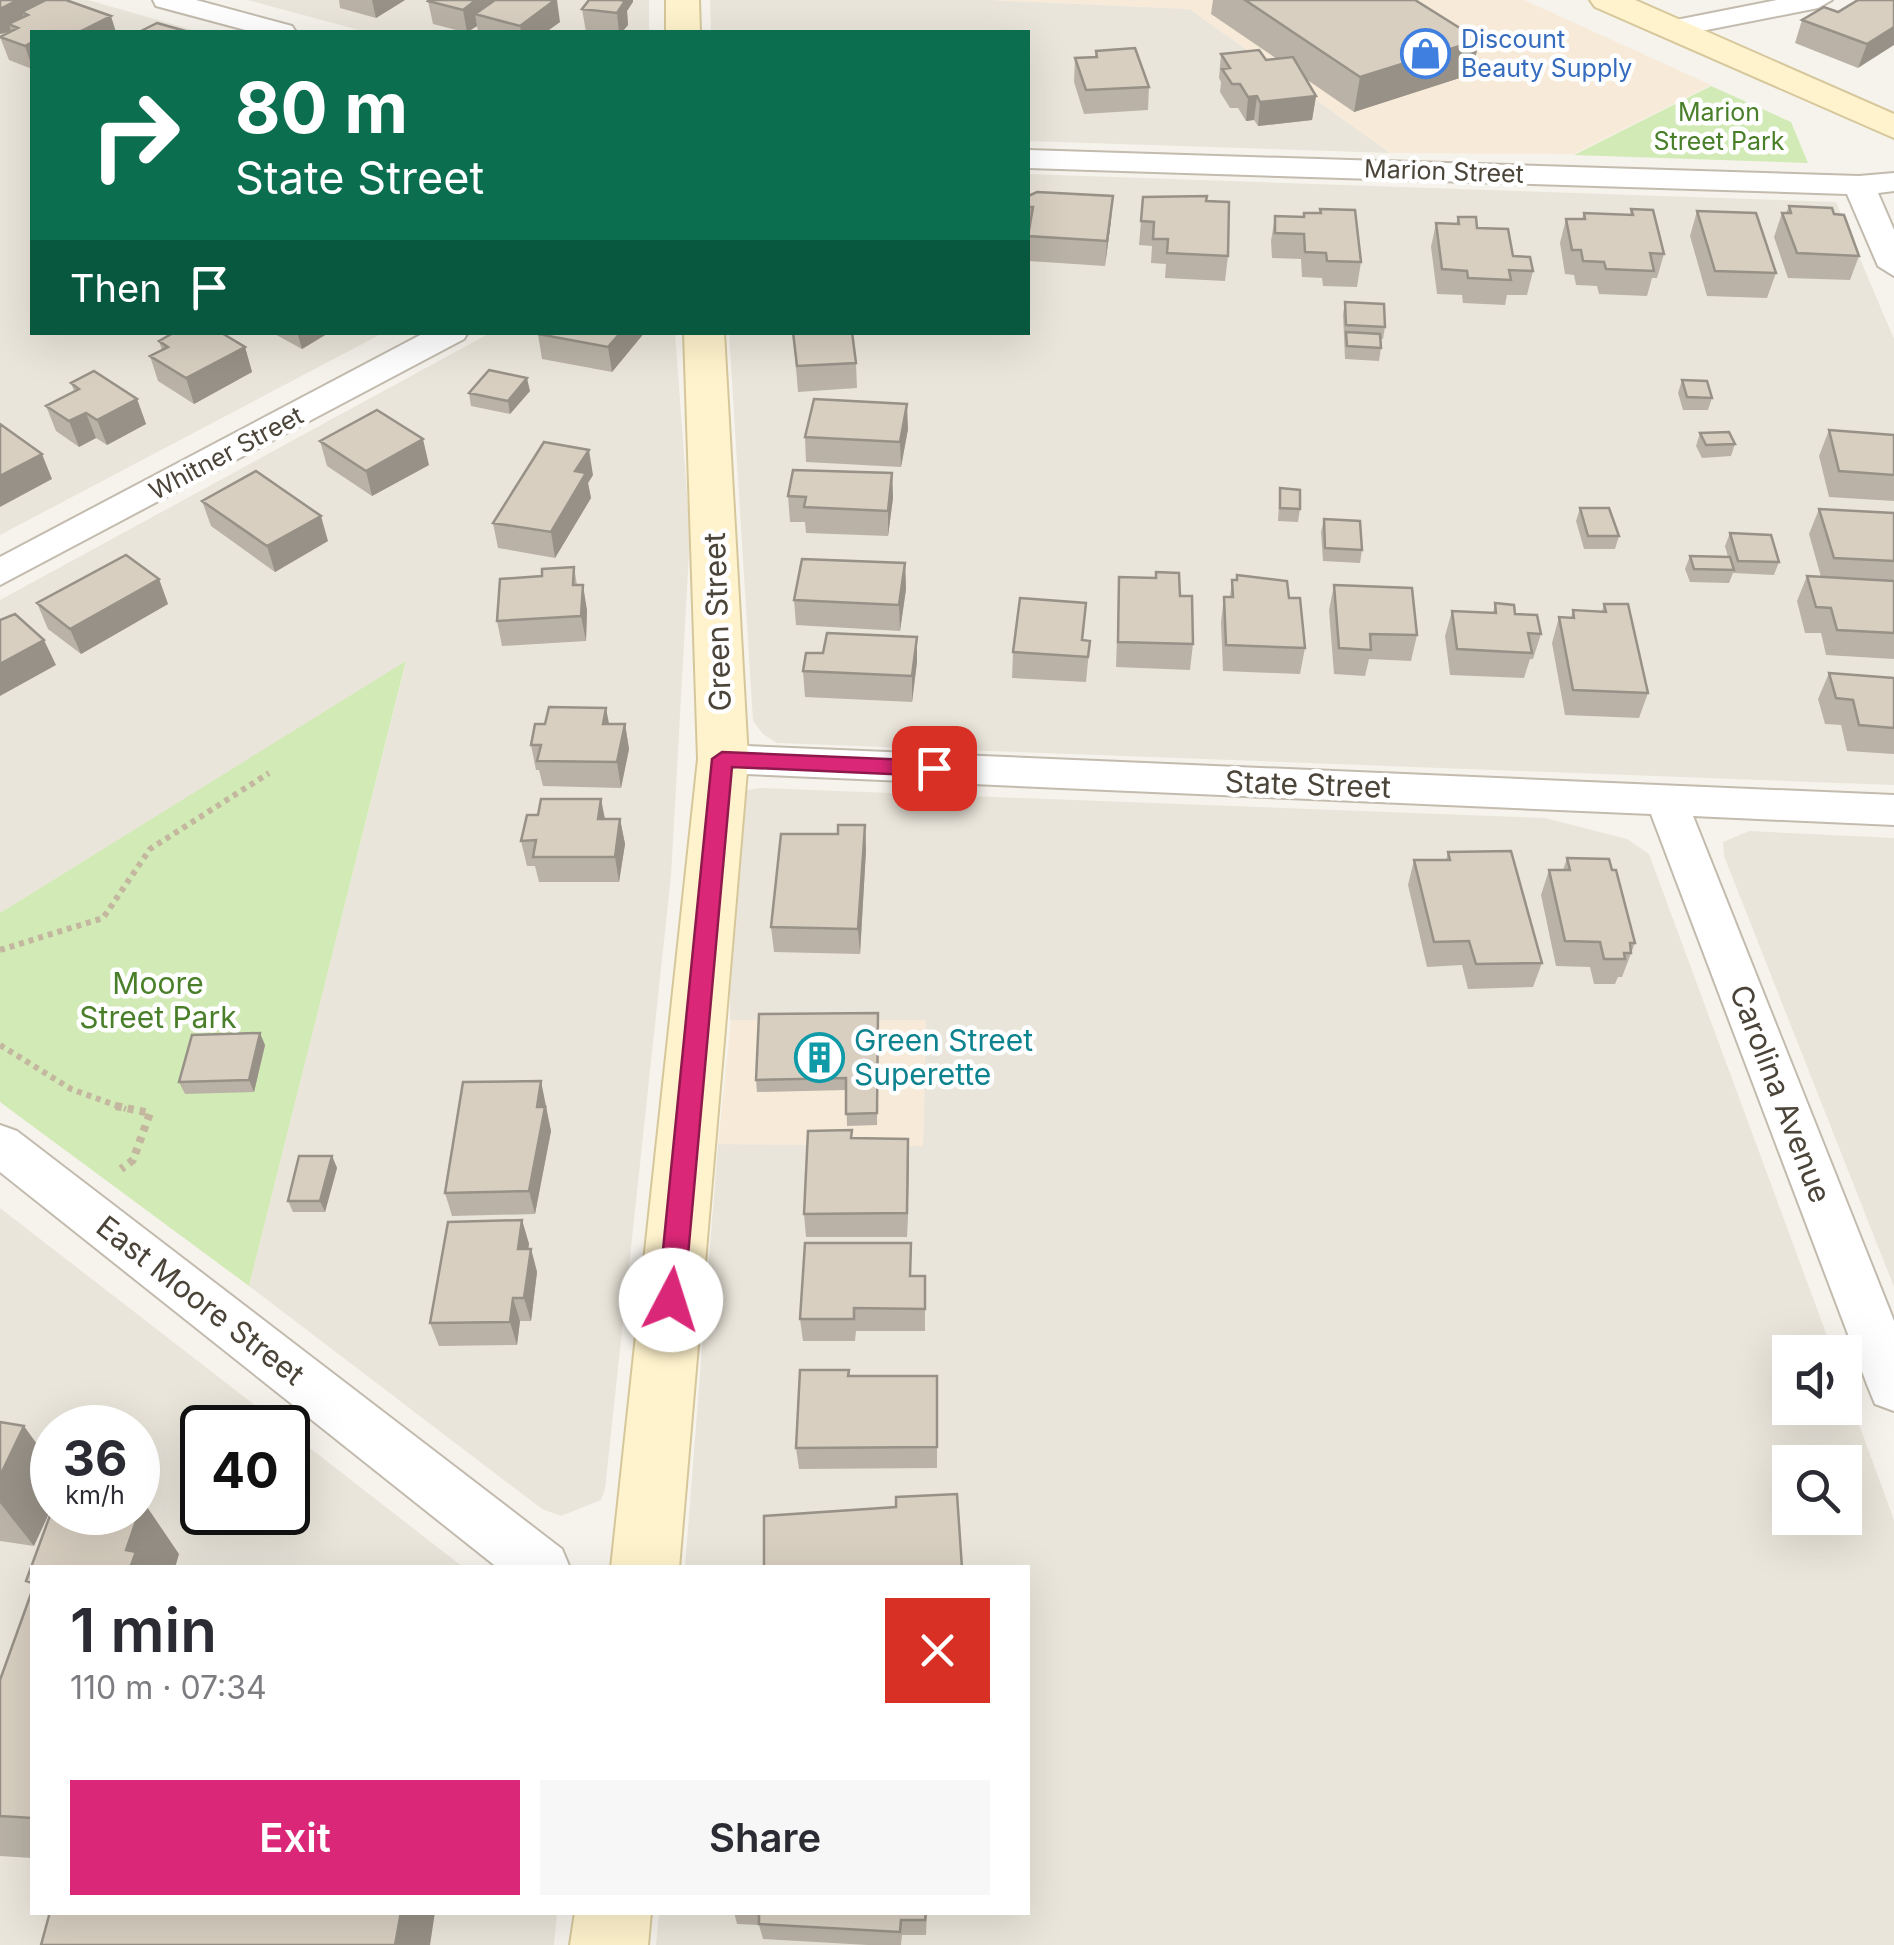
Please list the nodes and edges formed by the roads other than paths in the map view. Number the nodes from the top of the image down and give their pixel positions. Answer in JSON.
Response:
{"nodes":[{"id":1,"x":166,"y":0,"type":"edge"},
{"id":2,"x":682,"y":0,"type":"edge"},
{"id":3,"x":1607,"y":0,"type":"edge"},
{"id":4,"x":1818,"y":0,"type":"edge"},
{"id":5,"x":1671,"y":29,"type":"junction"},
{"id":6,"x":275,"y":30,"type":"edge"},
{"id":7,"x":683,"y":30,"type":"edge"},
{"id":8,"x":1894,"y":127,"type":"edge"},
{"id":9,"x":1030,"y":160,"type":"edge"},
{"id":10,"x":1894,"y":182,"type":"edge"},
{"id":11,"x":1860,"y":185,"type":"junction"},
{"id":12,"x":1894,"y":266,"type":"edge"},
{"id":13,"x":446,"y":335,"type":"edge"},
{"id":14,"x":704,"y":335,"type":"edge"},
{"id":15,"x":0,"y":573,"type":"edge"},
{"id":16,"x":722,"y":759,"type":"junction"},
{"id":17,"x":1666,"y":800,"type":"junction"},
{"id":18,"x":1894,"y":810,"type":"edge"},
{"id":19,"x":0,"y":1145,"type":"edge"},
{"id":20,"x":1894,"y":1387,"type":"edge"},
{"id":21,"x":538,"y":1565,"type":"edge"},
{"id":22,"x":645,"y":1565,"type":"edge"},
{"id":23,"x":612,"y":1915,"type":"edge"},
{"id":24,"x":610,"y":1945,"type":"edge"}],
"edges":[{"from":1,"to":6,"type":"street"},
{"from":2,"to":7,"type":"street"},
{"from":3,"to":5,"type":"street"},
{"from":4,"to":5,"type":"street"},
{"from":5,"to":8,"type":"street"},
{"from":9,"to":11,"type":"street","name":"Marion Street"},
{"from":10,"to":11,"type":"street","name":"Marion Street"},
{"from":11,"to":12,"type":"street"},
{"from":13,"to":15,"type":"street","name":"Whitner Street"},
{"from":14,"to":16,"type":"street","name":"Green Street"},
{"from":16,"to":17,"type":"street","name":"State Street"},
{"from":16,"to":22,"type":"street","name":"Green Street"},
{"from":17,"to":18,"type":"street","name":"State Street"},
{"from":17,"to":20,"type":"street","name":"Carolina Avenue"},
{"from":19,"to":21,"type":"street","name":"East Moore Street"},
{"from":23,"to":24,"type":"street"}]}
